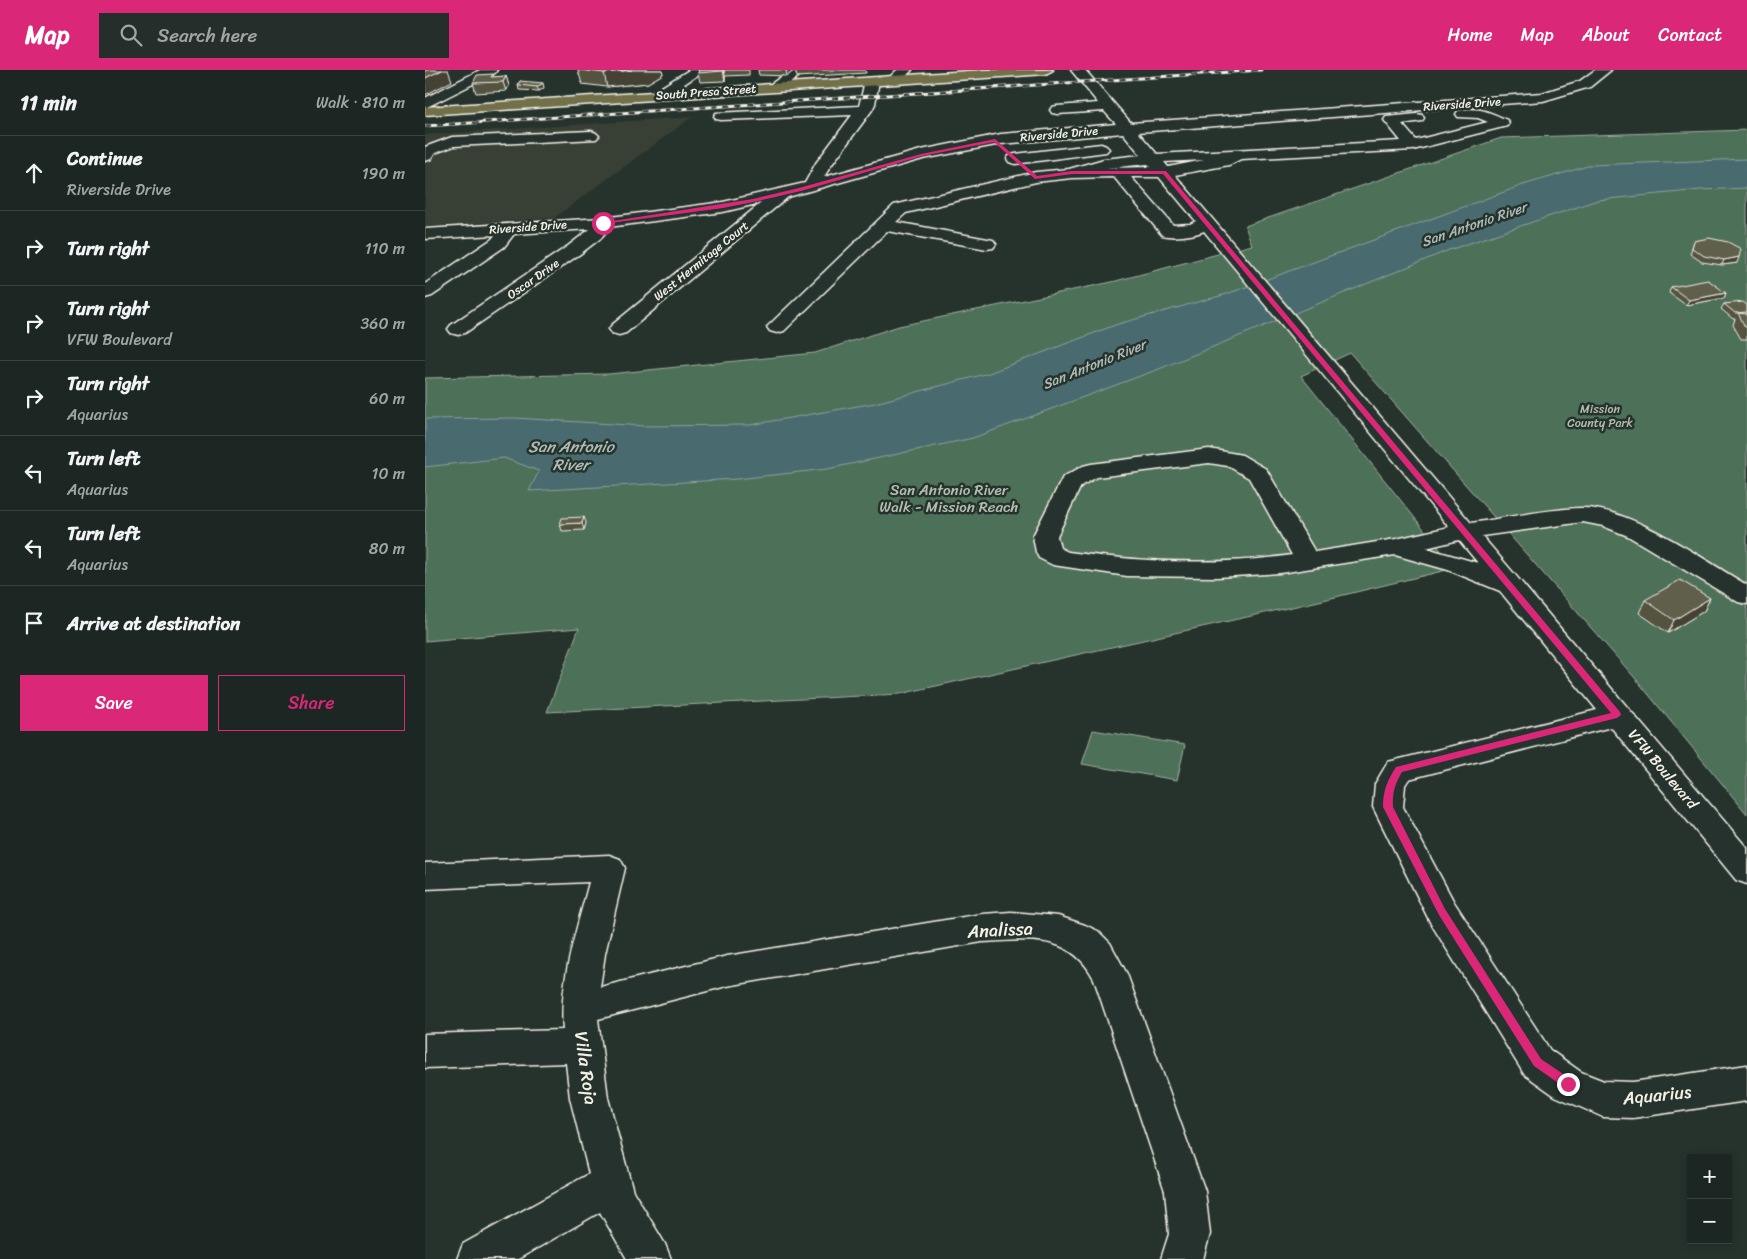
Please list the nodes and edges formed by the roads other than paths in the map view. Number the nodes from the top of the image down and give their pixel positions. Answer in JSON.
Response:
{"nodes":[{"id":1,"x":490,"y":70,"type":"edge"},
{"id":2,"x":698,"y":70,"type":"edge"},
{"id":3,"x":800,"y":70,"type":"edge"},
{"id":4,"x":1046,"y":70,"type":"edge"},
{"id":5,"x":1078,"y":70,"type":"edge"},
{"id":6,"x":1604,"y":70,"type":"edge"},
{"id":7,"x":1013,"y":71,"type":"edge"},
{"id":8,"x":899,"y":75,"type":"edge"},
{"id":9,"x":872,"y":81,"type":"junction"},
{"id":10,"x":776,"y":87,"type":"junction"},
{"id":11,"x":657,"y":96,"type":"junction"},
{"id":12,"x":425,"y":104,"type":"edge"},
{"id":13,"x":1109,"y":106,"type":"junction"},
{"id":14,"x":865,"y":110,"type":"junction"},
{"id":15,"x":1057,"y":110,"type":"dead end"},
{"id":16,"x":425,"y":111,"type":"edge"},
{"id":17,"x":721,"y":116,"type":"dead end"},
{"id":18,"x":1127,"y":128,"type":"junction"},
{"id":19,"x":1183,"y":134,"type":"dead end"},
{"id":20,"x":591,"y":136,"type":"dead end"},
{"id":21,"x":995,"y":140,"type":"junction"},
{"id":22,"x":1413,"y":145,"type":"junction"},
{"id":23,"x":1101,"y":149,"type":"dead end"},
{"id":24,"x":1238,"y":155,"type":"junction"},
{"id":25,"x":425,"y":156,"type":"edge"},
{"id":26,"x":1205,"y":158,"type":"junction"},
{"id":27,"x":1015,"y":159,"type":"junction"},
{"id":28,"x":1153,"y":159,"type":"junction"},
{"id":29,"x":1107,"y":171,"type":"junction"},
{"id":30,"x":1164,"y":172,"type":"junction"},
{"id":31,"x":1035,"y":177,"type":"junction"},
{"id":32,"x":1207,"y":180,"type":"dead end"},
{"id":33,"x":811,"y":186,"type":"junction"},
{"id":34,"x":783,"y":194,"type":"junction"},
{"id":35,"x":603,"y":223,"type":"junction"},
{"id":36,"x":1206,"y":223,"type":"junction"},
{"id":37,"x":883,"y":226,"type":"junction"},
{"id":38,"x":509,"y":228,"type":"junction"},
{"id":39,"x":425,"y":234,"type":"edge"},
{"id":40,"x":987,"y":244,"type":"dead end"},
{"id":41,"x":425,"y":292,"type":"edge"},
{"id":42,"x":777,"y":327,"type":"dead end"},
{"id":43,"x":458,"y":329,"type":"dead end"},
{"id":44,"x":619,"y":329,"type":"dead end"},
{"id":45,"x":1465,"y":531,"type":"junction"},
{"id":46,"x":1394,"y":547,"type":"junction"},
{"id":47,"x":1307,"y":560,"type":"junction"},
{"id":48,"x":1510,"y":585,"type":"junction"},
{"id":49,"x":1747,"y":596,"type":"edge"},
{"id":50,"x":1617,"y":715,"type":"junction"},
{"id":51,"x":1747,"y":871,"type":"edge"},
{"id":52,"x":425,"y":876,"type":"edge"},
{"id":53,"x":579,"y":1008,"type":"junction"},
{"id":54,"x":581,"y":1046,"type":"junction"},
{"id":55,"x":425,"y":1051,"type":"edge"},
{"id":56,"x":1747,"y":1083,"type":"edge"},
{"id":57,"x":611,"y":1184,"type":"junction"},
{"id":58,"x":478,"y":1259,"type":"edge"},
{"id":59,"x":650,"y":1259,"type":"edge"},
{"id":60,"x":1182,"y":1259,"type":"edge"}],
"edges":[{"from":1,"to":12,"type":"street"},
{"from":2,"to":11,"type":"street"},
{"from":3,"to":10,"type":"street"},
{"from":4,"to":7,"type":"main road","name":"South Presa Street"},
{"from":5,"to":13,"type":"street","name":"VFW Boulevard"},
{"from":6,"to":18,"type":"street","name":"Riverside Drive"},
{"from":7,"to":8,"type":"main road","name":"South Presa Street"},
{"from":8,"to":9,"type":"main road","name":"South Presa Street"},
{"from":9,"to":10,"type":"main road","name":"South Presa Street"},
{"from":9,"to":14,"type":"street"},
{"from":10,"to":11,"type":"main road","name":"South Presa Street"},
{"from":11,"to":16,"type":"main road","name":"South Presa Street"},
{"from":13,"to":15,"type":"street"},
{"from":13,"to":18,"type":"street","name":"VFW Boulevard"},
{"from":14,"to":17,"type":"street"},
{"from":14,"to":33,"type":"street"},
{"from":18,"to":21,"type":"street","name":"Riverside Drive"},
{"from":18,"to":28,"type":"street","name":"VFW Boulevard"},
{"from":19,"to":26,"type":"street"},
{"from":20,"to":25,"type":"street"},
{"from":21,"to":27,"type":"street"},
{"from":21,"to":33,"type":"street","name":"Riverside Drive"},
{"from":22,"to":22,"type":"street"},
{"from":22,"to":24,"type":"street"},
{"from":23,"to":27,"type":"street"},
{"from":24,"to":26,"type":"street"},
{"from":24,"to":32,"type":"street"},
{"from":26,"to":28,"type":"street"},
{"from":26,"to":30,"type":"street"},
{"from":27,"to":31,"type":"street"},
{"from":28,"to":29,"type":"street"},
{"from":28,"to":30,"type":"street","name":"VFW Boulevard"},
{"from":29,"to":30,"type":"street"},
{"from":29,"to":31,"type":"street"},
{"from":29,"to":36,"type":"street"},
{"from":30,"to":36,"type":"street","name":"VFW Boulevard"},
{"from":31,"to":37,"type":"street"},
{"from":33,"to":34,"type":"street","name":"Riverside Drive"},
{"from":34,"to":35,"type":"street","name":"Riverside Drive"},
{"from":34,"to":44,"type":"street","name":"West Hermitage Court"},
{"from":35,"to":38,"type":"street","name":"Riverside Drive"},
{"from":35,"to":43,"type":"street","name":"Oscar Drive"},
{"from":36,"to":45,"type":"street","name":"VFW Boulevard"},
{"from":37,"to":40,"type":"street"},
{"from":37,"to":42,"type":"street"},
{"from":38,"to":39,"type":"street","name":"Riverside Drive"},
{"from":38,"to":41,"type":"street"},
{"from":45,"to":46,"type":"street"},
{"from":45,"to":48,"type":"street","name":"VFW Boulevard"},
{"from":45,"to":49,"type":"street"},
{"from":46,"to":47,"type":"street"},
{"from":46,"to":48,"type":"street"},
{"from":47,"to":47,"type":"street"},
{"from":48,"to":50,"type":"street","name":"VFW Boulevard"},
{"from":50,"to":51,"type":"street","name":"VFW Boulevard"},
{"from":50,"to":56,"type":"street","name":"Aquarius"},
{"from":52,"to":53,"type":"street","name":"Villa Roja"},
{"from":53,"to":54,"type":"street","name":"Villa Roja"},
{"from":53,"to":60,"type":"street","name":"Analissa"},
{"from":54,"to":55,"type":"street"},
{"from":54,"to":57,"type":"street","name":"Villa Roja"},
{"from":57,"to":58,"type":"street"},
{"from":57,"to":59,"type":"street","name":"Villa Roja"}]}
